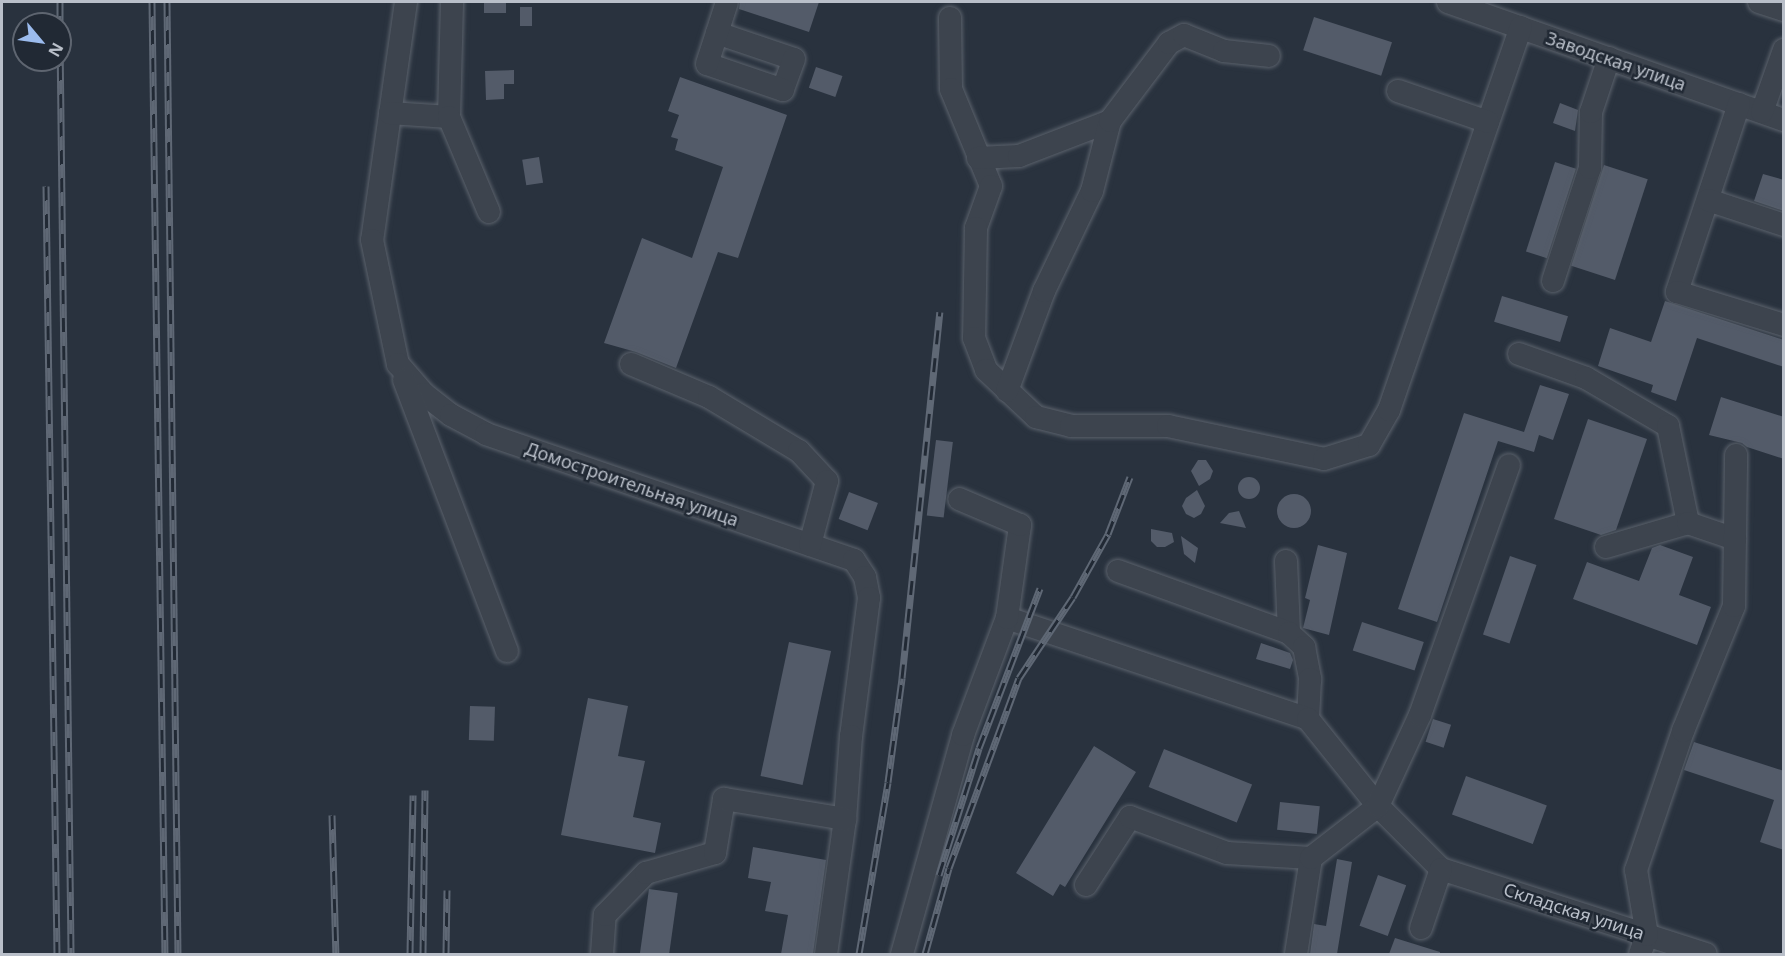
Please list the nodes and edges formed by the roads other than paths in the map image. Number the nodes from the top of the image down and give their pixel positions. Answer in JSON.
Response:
{"nodes":[{"id":1,"x":406,"y":2,"type":"edge"},
{"id":2,"x":452,"y":2,"type":"edge"},
{"id":3,"x":727,"y":2,"type":"edge"},
{"id":4,"x":1448,"y":2,"type":"edge"},
{"id":5,"x":1759,"y":2,"type":"edge"},
{"id":6,"x":1784,"y":10,"type":"edge"},
{"id":7,"x":950,"y":18,"type":"dead end"},
{"id":8,"x":1521,"y":27,"type":"junction"},
{"id":9,"x":717,"y":33,"type":"dead end"},
{"id":10,"x":1784,"y":50,"type":"edge"},
{"id":11,"x":1269,"y":56,"type":"dead end"},
{"id":12,"x":1609,"y":58,"type":"junction"},
{"id":13,"x":1398,"y":91,"type":"dead end"},
{"id":14,"x":1739,"y":104,"type":"junction"},
{"id":15,"x":1762,"y":112,"type":"junction"},
{"id":16,"x":390,"y":113,"type":"junction"},
{"id":17,"x":449,"y":117,"type":"junction"},
{"id":18,"x":1784,"y":120,"type":"edge"},
{"id":19,"x":1110,"y":121,"type":"junction"},
{"id":20,"x":1488,"y":122,"type":"junction"},
{"id":21,"x":978,"y":158,"type":"junction"},
{"id":22,"x":1707,"y":200,"type":"junction"},
{"id":23,"x":489,"y":212,"type":"dead end"},
{"id":24,"x":1784,"y":225,"type":"edge"},
{"id":25,"x":1553,"y":281,"type":"dead end"},
{"id":26,"x":1784,"y":325,"type":"edge"},
{"id":27,"x":1519,"y":354,"type":"dead end"},
{"id":28,"x":398,"y":364,"type":"junction"},
{"id":29,"x":631,"y":364,"type":"dead end"},
{"id":30,"x":1006,"y":392,"type":"junction"},
{"id":31,"x":1736,"y":455,"type":"dead end"},
{"id":32,"x":1509,"y":465,"type":"dead end"},
{"id":33,"x":959,"y":499,"type":"dead end"},
{"id":34,"x":1688,"y":523,"type":"junction"},
{"id":35,"x":1735,"y":539,"type":"junction"},
{"id":36,"x":810,"y":545,"type":"junction"},
{"id":37,"x":1606,"y":547,"type":"dead end"},
{"id":38,"x":1286,"y":561,"type":"dead end"},
{"id":39,"x":1118,"y":571,"type":"dead end"},
{"id":40,"x":1007,"y":618,"type":"junction"},
{"id":41,"x":1289,"y":633,"type":"junction"},
{"id":42,"x":507,"y":651,"type":"dead end"},
{"id":43,"x":1308,"y":719,"type":"junction"},
{"id":44,"x":1378,"y":806,"type":"junction"},
{"id":45,"x":845,"y":819,"type":"junction"},
{"id":46,"x":1311,"y":858,"type":"junction"},
{"id":47,"x":1441,"y":869,"type":"junction"},
{"id":48,"x":1086,"y":885,"type":"dead end"},
{"id":49,"x":1421,"y":928,"type":"dead end"},
{"id":50,"x":1644,"y":944,"type":"edge"},
{"id":51,"x":602,"y":954,"type":"edge"},
{"id":52,"x":826,"y":954,"type":"edge"},
{"id":53,"x":902,"y":954,"type":"edge"},
{"id":54,"x":1296,"y":954,"type":"edge"},
{"id":55,"x":1706,"y":954,"type":"edge"}],
"edges":[{"from":1,"to":16,"type":"street","name":"Домостроительная улица"},
{"from":2,"to":17,"type":"street"},
{"from":3,"to":9,"type":"street"},
{"from":4,"to":8,"type":"street","name":"Заводская улица"},
{"from":5,"to":6,"type":"street"},
{"from":7,"to":21,"type":"street"},
{"from":8,"to":12,"type":"street","name":"Заводская улица"},
{"from":8,"to":20,"type":"street"},
{"from":10,"to":15,"type":"street"},
{"from":11,"to":19,"type":"street"},
{"from":12,"to":14,"type":"street","name":"Заводская улица"},
{"from":12,"to":25,"type":"street"},
{"from":13,"to":20,"type":"street"},
{"from":14,"to":15,"type":"street","name":"Заводская улица"},
{"from":14,"to":22,"type":"street"},
{"from":15,"to":18,"type":"street","name":"Заводская улица"},
{"from":16,"to":17,"type":"street"},
{"from":16,"to":28,"type":"street","name":"Домостроительная улица"},
{"from":17,"to":23,"type":"street"},
{"from":19,"to":21,"type":"street"},
{"from":19,"to":30,"type":"street"},
{"from":20,"to":30,"type":"street"},
{"from":21,"to":30,"type":"street"},
{"from":22,"to":24,"type":"street"},
{"from":22,"to":26,"type":"street"},
{"from":27,"to":34,"type":"street"},
{"from":28,"to":36,"type":"street","name":"Домостроительная улица"},
{"from":28,"to":42,"type":"street"},
{"from":29,"to":36,"type":"street"},
{"from":31,"to":35,"type":"street"},
{"from":32,"to":44,"type":"street"},
{"from":33,"to":40,"type":"street"},
{"from":34,"to":35,"type":"street"},
{"from":34,"to":37,"type":"street"},
{"from":35,"to":50,"type":"street"},
{"from":36,"to":45,"type":"street","name":"Домостроительная улица"},
{"from":38,"to":41,"type":"street"},
{"from":39,"to":41,"type":"street"},
{"from":40,"to":43,"type":"street"},
{"from":40,"to":53,"type":"street"},
{"from":41,"to":43,"type":"street"},
{"from":43,"to":44,"type":"street"},
{"from":44,"to":46,"type":"street"},
{"from":44,"to":47,"type":"street"},
{"from":45,"to":51,"type":"street"},
{"from":45,"to":52,"type":"street","name":"Домостроительная улица"},
{"from":46,"to":48,"type":"street"},
{"from":46,"to":54,"type":"street"},
{"from":47,"to":49,"type":"street"},
{"from":47,"to":50,"type":"street","name":"Складская улица"},
{"from":50,"to":55,"type":"street","name":"Складская улица"}]}
